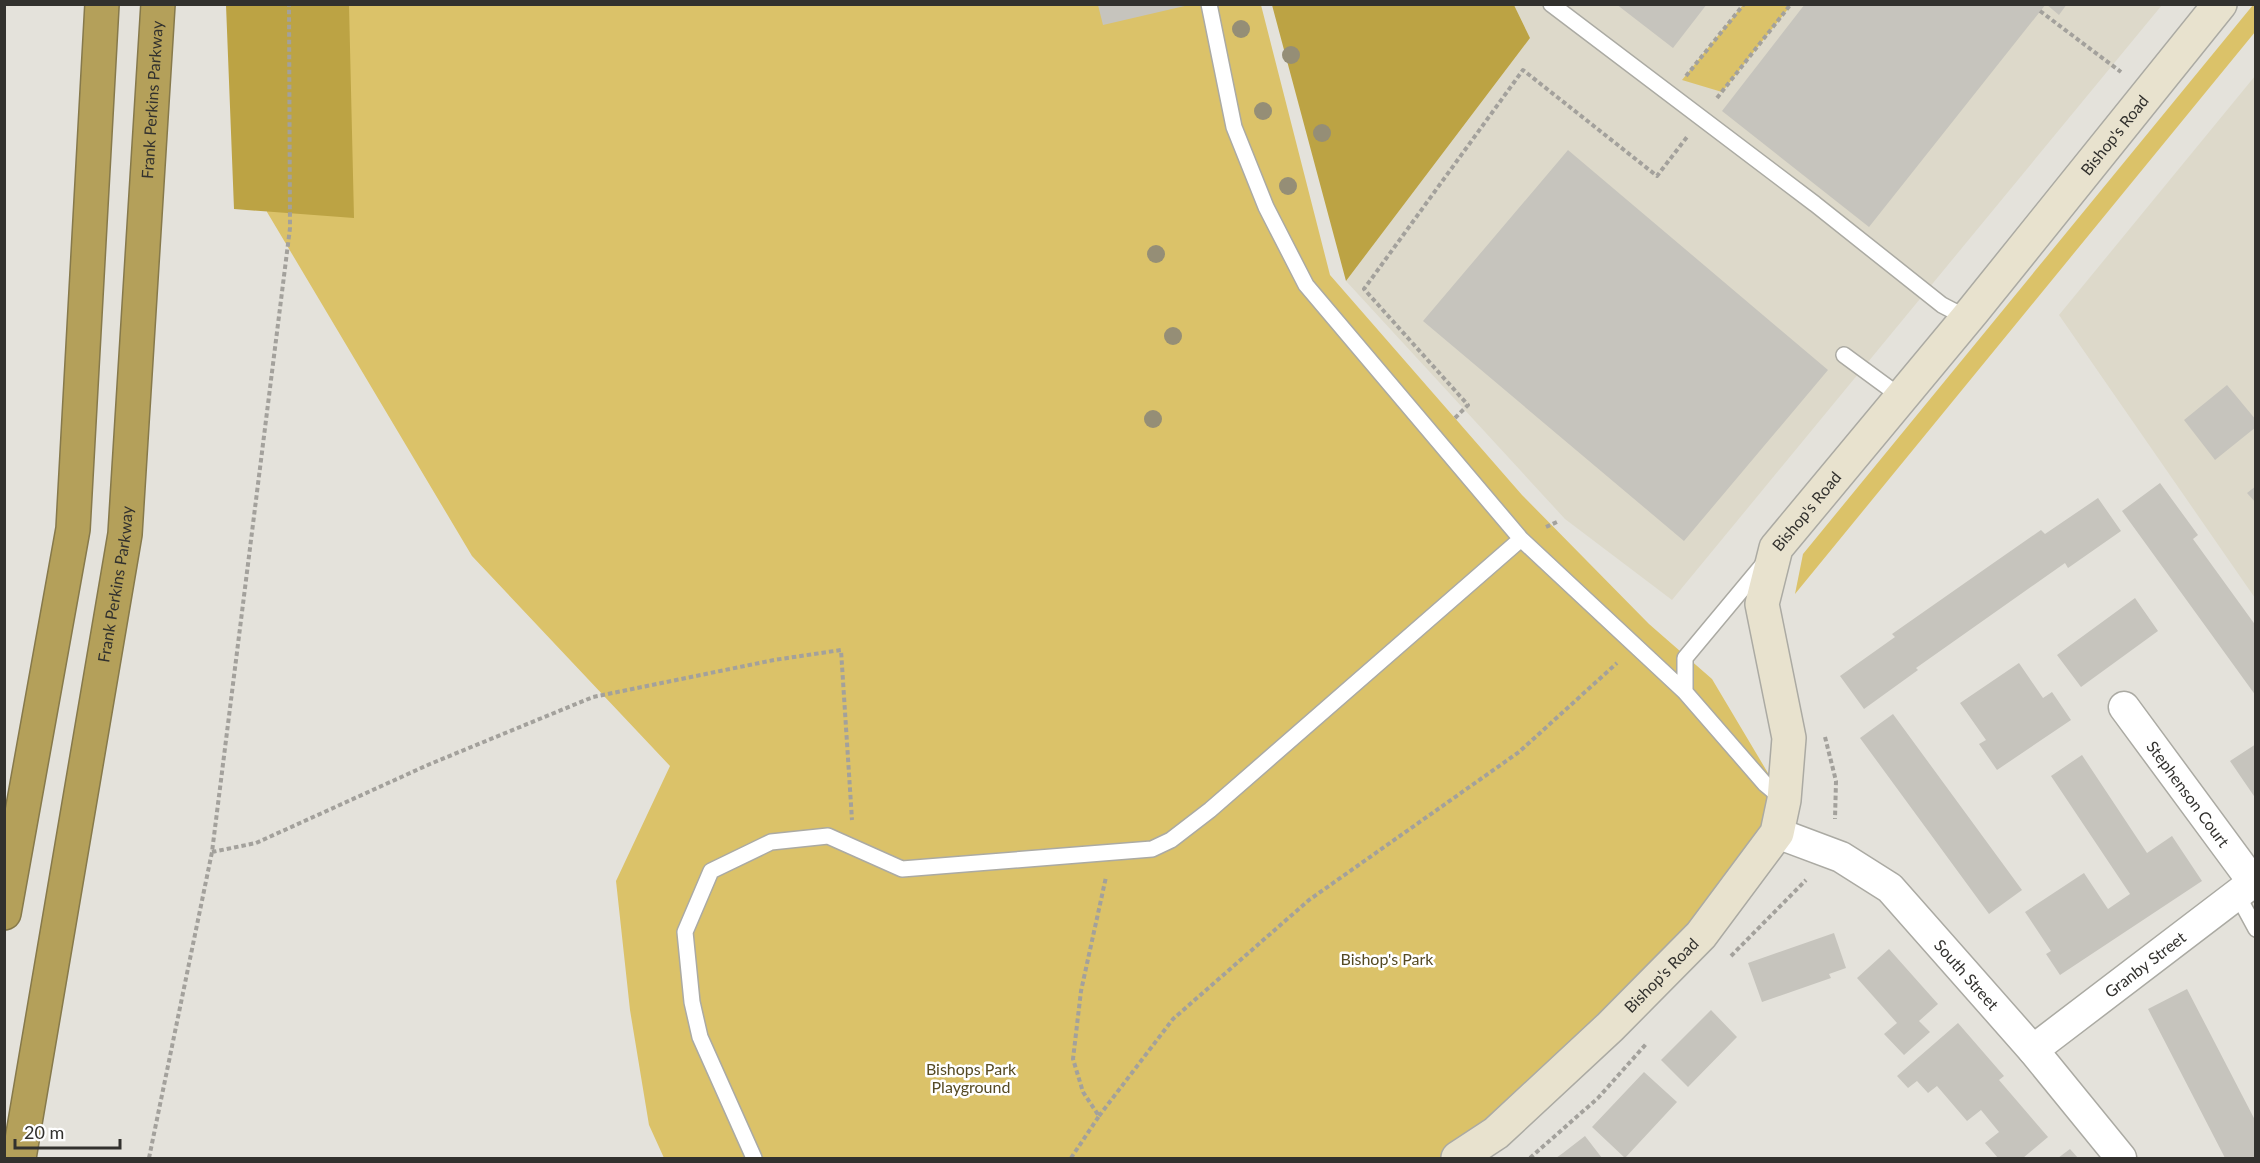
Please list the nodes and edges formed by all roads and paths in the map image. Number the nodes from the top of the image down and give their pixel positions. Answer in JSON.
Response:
{"nodes":[{"id":1,"x":102,"y":4,"type":"edge"},
{"id":2,"x":158,"y":4,"type":"edge"},
{"id":3,"x":290,"y":4,"type":"edge"},
{"id":4,"x":1209,"y":4,"type":"edge"},
{"id":5,"x":1551,"y":4,"type":"edge"},
{"id":6,"x":1744,"y":4,"type":"edge"},
{"id":7,"x":1791,"y":4,"type":"edge"},
{"id":8,"x":2220,"y":4,"type":"edge"},
{"id":9,"x":2040,"y":11,"type":"dead end"},
{"id":10,"x":2129,"y":77,"type":"dead end"},
{"id":11,"x":1672,"y":96,"type":"junction"},
{"id":12,"x":1713,"y":105,"type":"dead end"},
{"id":13,"x":1657,"y":176,"type":"dead end"},
{"id":14,"x":1967,"y":318,"type":"junction"},
{"id":15,"x":1844,"y":355,"type":"dead end"},
{"id":16,"x":1901,"y":397,"type":"junction"},
{"id":17,"x":1455,"y":418,"type":"dead end"},
{"id":18,"x":1521,"y":539,"type":"junction"},
{"id":19,"x":1776,"y":548,"type":"junction"},
{"id":20,"x":1635,"y":646,"type":"junction"},
{"id":21,"x":1685,"y":692,"type":"junction"},
{"id":22,"x":2124,"y":707,"type":"dead end"},
{"id":23,"x":1784,"y":800,"type":"junction"},
{"id":24,"x":1777,"y":834,"type":"junction"},
{"id":25,"x":854,"y":848,"type":"junction"},
{"id":26,"x":212,"y":852,"type":"junction"},
{"id":27,"x":1111,"y":853,"type":"junction"},
{"id":28,"x":2248,"y":885,"type":"edge"},
{"id":29,"x":4,"y":913,"type":"edge"},
{"id":30,"x":2256,"y":929,"type":"edge"},
{"id":31,"x":2033,"y":1050,"type":"junction"},
{"id":32,"x":1099,"y":1116,"type":"junction"},
{"id":33,"x":19,"y":1158,"type":"edge"},
{"id":34,"x":149,"y":1158,"type":"edge"},
{"id":35,"x":754,"y":1158,"type":"edge"},
{"id":36,"x":1071,"y":1158,"type":"edge"},
{"id":37,"x":1458,"y":1158,"type":"edge"},
{"id":38,"x":2121,"y":1158,"type":"edge"}],
"edges":[{"from":1,"to":29,"type":"highway"},
{"from":2,"to":33,"type":"highway","name":"Frank Perkins Parkway"},
{"from":3,"to":26,"type":"path"},
{"from":4,"to":18,"type":"lane"},
{"from":5,"to":11,"type":"lane"},
{"from":6,"to":11,"type":"path"},
{"from":7,"to":12,"type":"path"},
{"from":8,"to":14,"type":"street","name":"Bishop's Road"},
{"from":9,"to":10,"type":"path"},
{"from":11,"to":14,"type":"lane"},
{"from":13,"to":17,"type":"path"},
{"from":14,"to":16,"type":"street","name":"Bishop's Road"},
{"from":15,"to":16,"type":"lane"},
{"from":16,"to":19,"type":"street","name":"Bishop's Road"},
{"from":18,"to":20,"type":"lane"},
{"from":18,"to":27,"type":"lane"},
{"from":19,"to":21,"type":"lane"},
{"from":19,"to":23,"type":"street","name":"Bishop's Road"},
{"from":20,"to":21,"type":"lane"},
{"from":20,"to":32,"type":"path"},
{"from":21,"to":23,"type":"lane"},
{"from":22,"to":28,"type":"street","name":"Stephenson Court"},
{"from":23,"to":24,"type":"street","name":"Bishop's Road"},
{"from":24,"to":31,"type":"street","name":"South Street"},
{"from":24,"to":37,"type":"street","name":"Bishop's Road"},
{"from":25,"to":26,"type":"path"},
{"from":25,"to":27,"type":"lane"},
{"from":25,"to":35,"type":"lane"},
{"from":26,"to":34,"type":"path"},
{"from":27,"to":32,"type":"path"},
{"from":28,"to":30,"type":"lane"},
{"from":28,"to":31,"type":"street","name":"Granby Street"},
{"from":31,"to":38,"type":"street","name":"South Street"},
{"from":32,"to":36,"type":"path"}]}
